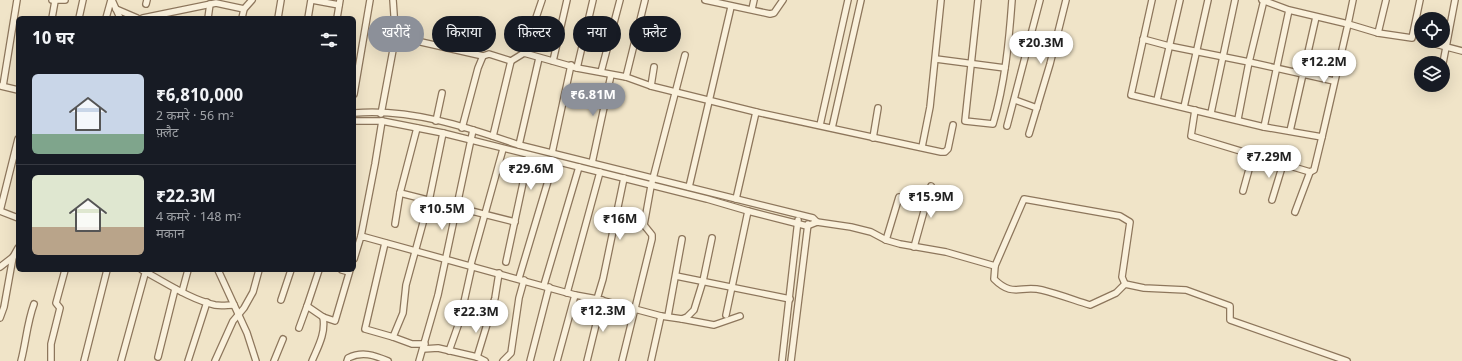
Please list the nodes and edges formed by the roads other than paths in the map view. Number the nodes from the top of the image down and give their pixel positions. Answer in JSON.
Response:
{"nodes":[{"id":1,"x":17,"y":0,"type":"edge"},
{"id":2,"x":54,"y":0,"type":"edge"},
{"id":3,"x":65,"y":0,"type":"edge"},
{"id":4,"x":83,"y":0,"type":"edge"},
{"id":5,"x":112,"y":0,"type":"edge"},
{"id":6,"x":252,"y":0,"type":"edge"},
{"id":7,"x":281,"y":0,"type":"edge"},
{"id":8,"x":311,"y":0,"type":"edge"},
{"id":9,"x":370,"y":0,"type":"edge"},
{"id":10,"x":393,"y":0,"type":"edge"},
{"id":11,"x":542,"y":0,"type":"edge"},
{"id":12,"x":567,"y":0,"type":"edge"},
{"id":13,"x":593,"y":0,"type":"edge"},
{"id":14,"x":620,"y":0,"type":"edge"},
{"id":15,"x":645,"y":0,"type":"edge"},
{"id":16,"x":705,"y":0,"type":"edge"},
{"id":17,"x":754,"y":0,"type":"edge"},
{"id":18,"x":783,"y":0,"type":"edge"},
{"id":19,"x":848,"y":0,"type":"edge"},
{"id":20,"x":861,"y":0,"type":"edge"},
{"id":21,"x":941,"y":0,"type":"edge"},
{"id":22,"x":978,"y":0,"type":"edge"},
{"id":23,"x":1012,"y":0,"type":"edge"},
{"id":24,"x":1040,"y":0,"type":"edge"},
{"id":25,"x":1066,"y":0,"type":"edge"},
{"id":26,"x":1152,"y":0,"type":"edge"},
{"id":27,"x":1180,"y":0,"type":"edge"},
{"id":28,"x":1208,"y":0,"type":"edge"},
{"id":29,"x":1235,"y":0,"type":"edge"},
{"id":30,"x":1263,"y":0,"type":"edge"},
{"id":31,"x":1353,"y":0,"type":"edge"},
{"id":32,"x":1386,"y":0,"type":"edge"},
{"id":33,"x":1420,"y":0,"type":"edge"},
{"id":34,"x":1455,"y":0,"type":"edge"},
{"id":35,"x":339,"y":2,"type":"edge"},
{"id":36,"x":210,"y":4,"type":"junction"},
{"id":37,"x":728,"y":4,"type":"edge"},
{"id":38,"x":116,"y":9,"type":"junction"},
{"id":39,"x":244,"y":9,"type":"junction"},
{"id":40,"x":752,"y":9,"type":"junction"},
{"id":41,"x":1289,"y":10,"type":"junction"},
{"id":42,"x":52,"y":16,"type":"edge"},
{"id":43,"x":79,"y":16,"type":"edge"},
{"id":44,"x":107,"y":16,"type":"edge"},
{"id":45,"x":119,"y":16,"type":"edge"},
{"id":46,"x":128,"y":16,"type":"edge"},
{"id":47,"x":153,"y":16,"type":"edge"},
{"id":48,"x":208,"y":16,"type":"edge"},
{"id":49,"x":242,"y":16,"type":"edge"},
{"id":50,"x":278,"y":16,"type":"edge"},
{"id":51,"x":308,"y":16,"type":"edge"},
{"id":52,"x":336,"y":16,"type":"edge"},
{"id":53,"x":394,"y":16,"type":"edge"},
{"id":54,"x":536,"y":16,"type":"edge"},
{"id":55,"x":1316,"y":17,"type":"junction"},
{"id":56,"x":1348,"y":24,"type":"junction"},
{"id":57,"x":1450,"y":26,"type":"edge"},
{"id":58,"x":1378,"y":33,"type":"junction"},
{"id":59,"x":1412,"y":38,"type":"joint"},
{"id":60,"x":1143,"y":39,"type":"junction"},
{"id":61,"x":424,"y":44,"type":"edge"},
{"id":62,"x":1169,"y":46,"type":"junction"},
{"id":63,"x":1450,"y":47,"type":"edge"},
{"id":64,"x":1196,"y":50,"type":"junction"},
{"id":65,"x":1462,"y":51,"type":"edge"},
{"id":66,"x":393,"y":52,"type":"edge"},
{"id":67,"x":524,"y":52,"type":"joint"},
{"id":68,"x":684,"y":55,"type":"dead end"},
{"id":69,"x":483,"y":56,"type":"junction"},
{"id":70,"x":1223,"y":57,"type":"junction"},
{"id":71,"x":539,"y":58,"type":"junction"},
{"id":72,"x":936,"y":59,"type":"junction"},
{"id":73,"x":511,"y":61,"type":"junction"},
{"id":74,"x":553,"y":61,"type":"junction"},
{"id":75,"x":1249,"y":62,"type":"junction"},
{"id":76,"x":972,"y":64,"type":"junction"},
{"id":77,"x":574,"y":67,"type":"junction"},
{"id":78,"x":654,"y":67,"type":"dead end"},
{"id":79,"x":1005,"y":68,"type":"junction"},
{"id":80,"x":1276,"y":68,"type":"junction"},
{"id":81,"x":601,"y":72,"type":"junction"},
{"id":82,"x":611,"y":75,"type":"junction"},
{"id":83,"x":1303,"y":76,"type":"junction"},
{"id":84,"x":626,"y":78,"type":"junction"},
{"id":85,"x":356,"y":82,"type":"edge"},
{"id":86,"x":1334,"y":82,"type":"junction"},
{"id":87,"x":2,"y":86,"type":"edge"},
{"id":88,"x":651,"y":86,"type":"junction"},
{"id":89,"x":16,"y":90,"type":"edge"},
{"id":90,"x":674,"y":92,"type":"junction"},
{"id":91,"x":442,"y":93,"type":"dead end"},
{"id":92,"x":708,"y":100,"type":"junction"},
{"id":93,"x":1014,"y":100,"type":"junction"},
{"id":94,"x":1157,"y":100,"type":"junction"},
{"id":95,"x":1184,"y":107,"type":"junction"},
{"id":96,"x":878,"y":108,"type":"dead end"},
{"id":97,"x":1037,"y":108,"type":"junction"},
{"id":98,"x":1195,"y":110,"type":"junction"},
{"id":99,"x":756,"y":112,"type":"junction"},
{"id":100,"x":1211,"y":112,"type":"junction"},
{"id":101,"x":356,"y":113,"type":"edge"},
{"id":102,"x":381,"y":114,"type":"junction"},
{"id":103,"x":1238,"y":119,"type":"junction"},
{"id":104,"x":356,"y":121,"type":"edge"},
{"id":105,"x":382,"y":121,"type":"junction"},
{"id":106,"x":436,"y":121,"type":"junction"},
{"id":107,"x":820,"y":125,"type":"junction"},
{"id":108,"x":953,"y":125,"type":"dead end"},
{"id":109,"x":1007,"y":126,"type":"dead end"},
{"id":110,"x":1264,"y":126,"type":"junction"},
{"id":111,"x":417,"y":128,"type":"junction"},
{"id":112,"x":462,"y":128,"type":"junction"},
{"id":113,"x":832,"y":128,"type":"junction"},
{"id":114,"x":473,"y":130,"type":"junction"},
{"id":115,"x":1290,"y":131,"type":"junction"},
{"id":116,"x":443,"y":133,"type":"junction"},
{"id":117,"x":1029,"y":134,"type":"dead end"},
{"id":118,"x":493,"y":136,"type":"junction"},
{"id":119,"x":873,"y":138,"type":"junction"},
{"id":120,"x":1322,"y":138,"type":"junction"},
{"id":121,"x":471,"y":140,"type":"junction"},
{"id":122,"x":519,"y":145,"type":"junction"},
{"id":123,"x":16,"y":147,"type":"edge"},
{"id":124,"x":922,"y":148,"type":"junction"},
{"id":125,"x":503,"y":149,"type":"junction"},
{"id":126,"x":552,"y":153,"type":"junction"},
{"id":127,"x":1253,"y":154,"type":"junction"},
{"id":128,"x":529,"y":155,"type":"junction"},
{"id":129,"x":554,"y":161,"type":"junction"},
{"id":130,"x":592,"y":163,"type":"junction"},
{"id":131,"x":1283,"y":164,"type":"junction"},
{"id":132,"x":579,"y":167,"type":"junction"},
{"id":133,"x":600,"y":172,"type":"junction"},
{"id":134,"x":1310,"y":172,"type":"junction"},
{"id":135,"x":624,"y":178,"type":"junction"},
{"id":136,"x":653,"y":178,"type":"junction"},
{"id":137,"x":652,"y":186,"type":"junction"},
{"id":138,"x":931,"y":186,"type":"dead end"},
{"id":139,"x":689,"y":187,"type":"junction"},
{"id":140,"x":1243,"y":191,"type":"dead end"},
{"id":141,"x":400,"y":193,"type":"junction"},
{"id":142,"x":899,"y":197,"type":"dead end"},
{"id":143,"x":736,"y":199,"type":"junction"},
{"id":144,"x":1272,"y":200,"type":"dead end"},
{"id":145,"x":429,"y":201,"type":"junction"},
{"id":146,"x":457,"y":208,"type":"junction"},
{"id":147,"x":0,"y":211,"type":"edge"},
{"id":148,"x":748,"y":212,"type":"junction"},
{"id":149,"x":1295,"y":212,"type":"dead end"},
{"id":150,"x":485,"y":214,"type":"junction"},
{"id":151,"x":799,"y":215,"type":"junction"},
{"id":152,"x":16,"y":217,"type":"edge"},
{"id":153,"x":810,"y":217,"type":"junction"},
{"id":154,"x":515,"y":222,"type":"junction"},
{"id":155,"x":797,"y":222,"type":"junction"},
{"id":156,"x":817,"y":222,"type":"junction"},
{"id":157,"x":394,"y":224,"type":"dead end"},
{"id":158,"x":807,"y":226,"type":"junction"},
{"id":159,"x":360,"y":236,"type":"junction"},
{"id":160,"x":712,"y":238,"type":"dead end"},
{"id":161,"x":682,"y":239,"type":"dead end"},
{"id":162,"x":886,"y":240,"type":"junction"},
{"id":163,"x":385,"y":243,"type":"junction"},
{"id":164,"x":914,"y":247,"type":"junction"},
{"id":165,"x":356,"y":251,"type":"edge"},
{"id":166,"x":16,"y":252,"type":"edge"},
{"id":167,"x":414,"y":252,"type":"junction"},
{"id":168,"x":13,"y":257,"type":"junction"},
{"id":169,"x":445,"y":258,"type":"junction"},
{"id":170,"x":506,"y":262,"type":"dead end"},
{"id":171,"x":471,"y":265,"type":"junction"},
{"id":172,"x":995,"y":266,"type":"junction"},
{"id":173,"x":0,"y":267,"type":"edge"},
{"id":174,"x":64,"y":272,"type":"edge"},
{"id":175,"x":106,"y":272,"type":"edge"},
{"id":176,"x":144,"y":272,"type":"edge"},
{"id":177,"x":146,"y":272,"type":"edge"},
{"id":178,"x":187,"y":272,"type":"edge"},
{"id":179,"x":219,"y":272,"type":"edge"},
{"id":180,"x":258,"y":272,"type":"edge"},
{"id":181,"x":290,"y":272,"type":"edge"},
{"id":182,"x":318,"y":272,"type":"edge"},
{"id":183,"x":350,"y":272,"type":"edge"},
{"id":184,"x":499,"y":273,"type":"junction"},
{"id":185,"x":676,"y":276,"type":"junction"},
{"id":186,"x":521,"y":279,"type":"junction"},
{"id":187,"x":703,"y":281,"type":"junction"},
{"id":188,"x":1125,"y":284,"type":"junction"},
{"id":189,"x":546,"y":286,"type":"junction"},
{"id":190,"x":732,"y":287,"type":"junction"},
{"id":191,"x":175,"y":289,"type":"junction"},
{"id":192,"x":182,"y":292,"type":"junction"},
{"id":193,"x":567,"y":292,"type":"junction"},
{"id":194,"x":575,"y":295,"type":"junction"},
{"id":195,"x":790,"y":299,"type":"junction"},
{"id":196,"x":281,"y":300,"type":"dead end"},
{"id":197,"x":599,"y":300,"type":"junction"},
{"id":198,"x":207,"y":302,"type":"junction"},
{"id":199,"x":34,"y":304,"type":"dead end"},
{"id":200,"x":234,"y":305,"type":"junction"},
{"id":201,"x":307,"y":306,"type":"junction"},
{"id":202,"x":634,"y":309,"type":"junction"},
{"id":203,"x":238,"y":313,"type":"junction"},
{"id":204,"x":661,"y":316,"type":"junction"},
{"id":205,"x":668,"y":316,"type":"junction"},
{"id":206,"x":726,"y":316,"type":"dead end"},
{"id":207,"x":740,"y":316,"type":"dead end"},
{"id":208,"x":323,"y":317,"type":"junction"},
{"id":209,"x":0,"y":318,"type":"edge"},
{"id":210,"x":682,"y":319,"type":"junction"},
{"id":211,"x":299,"y":328,"type":"dead end"},
{"id":212,"x":393,"y":337,"type":"junction"},
{"id":213,"x":283,"y":339,"type":"dead end"},
{"id":214,"x":424,"y":346,"type":"junction"},
{"id":215,"x":449,"y":351,"type":"junction"},
{"id":216,"x":254,"y":355,"type":"junction"},
{"id":217,"x":158,"y":357,"type":"dead end"},
{"id":218,"x":477,"y":357,"type":"junction"},
{"id":219,"x":21,"y":361,"type":"edge"},
{"id":220,"x":51,"y":361,"type":"edge"},
{"id":221,"x":84,"y":361,"type":"edge"},
{"id":222,"x":121,"y":361,"type":"edge"},
{"id":223,"x":188,"y":361,"type":"edge"},
{"id":224,"x":215,"y":361,"type":"edge"},
{"id":225,"x":250,"y":361,"type":"edge"},
{"id":226,"x":256,"y":361,"type":"edge"},
{"id":227,"x":274,"y":361,"type":"edge"},
{"id":228,"x":312,"y":361,"type":"edge"},
{"id":229,"x":347,"y":361,"type":"edge"},
{"id":230,"x":386,"y":361,"type":"edge"},
{"id":231,"x":420,"y":361,"type":"edge"},
{"id":232,"x":485,"y":361,"type":"edge"},
{"id":233,"x":503,"y":361,"type":"edge"},
{"id":234,"x":530,"y":361,"type":"edge"},
{"id":235,"x":557,"y":361,"type":"edge"},
{"id":236,"x":587,"y":361,"type":"edge"},
{"id":237,"x":622,"y":361,"type":"edge"},
{"id":238,"x":651,"y":361,"type":"edge"},
{"id":239,"x":782,"y":361,"type":"edge"},
{"id":240,"x":791,"y":361,"type":"edge"},
{"id":241,"x":1346,"y":361,"type":"edge"}],
"edges":[{"from":1,"to":87,"type":"street"},
{"from":2,"to":3,"type":"street"},
{"from":2,"to":42,"type":"street"},
{"from":4,"to":43,"type":"street"},
{"from":5,"to":38,"type":"street"},
{"from":5,"to":44,"type":"street"},
{"from":6,"to":39,"type":"street"},
{"from":7,"to":50,"type":"street"},
{"from":8,"to":35,"type":"street"},
{"from":8,"to":51,"type":"street"},
{"from":9,"to":85,"type":"street"},
{"from":10,"to":53,"type":"street"},
{"from":11,"to":54,"type":"street"},
{"from":12,"to":74,"type":"street"},
{"from":13,"to":77,"type":"street"},
{"from":14,"to":81,"type":"street"},
{"from":15,"to":84,"type":"street"},
{"from":16,"to":37,"type":"street"},
{"from":17,"to":40,"type":"street"},
{"from":18,"to":40,"type":"street"},
{"from":19,"to":107,"type":"street"},
{"from":20,"to":113,"type":"street"},
{"from":21,"to":72,"type":"street"},
{"from":22,"to":76,"type":"street"},
{"from":23,"to":79,"type":"street"},
{"from":24,"to":93,"type":"street"},
{"from":25,"to":97,"type":"street"},
{"from":26,"to":60,"type":"street"},
{"from":27,"to":62,"type":"street"},
{"from":28,"to":64,"type":"street"},
{"from":29,"to":70,"type":"street"},
{"from":30,"to":41,"type":"street"},
{"from":30,"to":75,"type":"street"},
{"from":31,"to":56,"type":"street"},
{"from":32,"to":58,"type":"street"},
{"from":33,"to":59,"type":"street"},
{"from":34,"to":57,"type":"street"},
{"from":35,"to":52,"type":"street"},
{"from":36,"to":39,"type":"street"},
{"from":36,"to":47,"type":"street"},
{"from":36,"to":48,"type":"street"},
{"from":37,"to":40,"type":"street"},
{"from":37,"to":92,"type":"street"},
{"from":38,"to":45,"type":"street"},
{"from":38,"to":46,"type":"street"},
{"from":39,"to":49,"type":"street"},
{"from":41,"to":55,"type":"street"},
{"from":41,"to":80,"type":"street"},
{"from":55,"to":56,"type":"street"},
{"from":55,"to":83,"type":"street"},
{"from":56,"to":58,"type":"street"},
{"from":56,"to":86,"type":"street"},
{"from":58,"to":59,"type":"street"},
{"from":60,"to":62,"type":"street"},
{"from":60,"to":94,"type":"street"},
{"from":61,"to":69,"type":"street"},
{"from":62,"to":64,"type":"street"},
{"from":62,"to":94,"type":"street"},
{"from":63,"to":65,"type":"street"},
{"from":64,"to":70,"type":"street"},
{"from":64,"to":95,"type":"street"},
{"from":66,"to":102,"type":"street"},
{"from":67,"to":71,"type":"street"},
{"from":67,"to":73,"type":"street"},
{"from":68,"to":90,"type":"street"},
{"from":69,"to":73,"type":"street"},
{"from":69,"to":112,"type":"street"},
{"from":70,"to":75,"type":"street"},
{"from":70,"to":100,"type":"street"},
{"from":71,"to":74,"type":"street"},
{"from":71,"to":122,"type":"street"},
{"from":72,"to":76,"type":"street"},
{"from":72,"to":124,"type":"street"},
{"from":73,"to":118,"type":"street"},
{"from":74,"to":77,"type":"street"},
{"from":75,"to":80,"type":"street"},
{"from":75,"to":103,"type":"street"},
{"from":76,"to":79,"type":"street"},
{"from":76,"to":79,"type":"street"},
{"from":77,"to":81,"type":"street"},
{"from":77,"to":126,"type":"street"},
{"from":78,"to":88,"type":"street"},
{"from":80,"to":83,"type":"street"},
{"from":80,"to":110,"type":"street"},
{"from":81,"to":82,"type":"street"},
{"from":82,"to":84,"type":"street"},
{"from":82,"to":130,"type":"street"},
{"from":83,"to":86,"type":"street"},
{"from":83,"to":115,"type":"street"},
{"from":84,"to":88,"type":"street"},
{"from":86,"to":120,"type":"street"},
{"from":87,"to":89,"type":"street"},
{"from":88,"to":90,"type":"street"},
{"from":90,"to":92,"type":"street"},
{"from":90,"to":136,"type":"street"},
{"from":91,"to":106,"type":"street"},
{"from":92,"to":99,"type":"street"},
{"from":92,"to":139,"type":"street"},
{"from":93,"to":97,"type":"street"},
{"from":93,"to":109,"type":"street"},
{"from":94,"to":95,"type":"street"},
{"from":95,"to":98,"type":"street"},
{"from":96,"to":119,"type":"street"},
{"from":97,"to":117,"type":"street"},
{"from":98,"to":100,"type":"street"},
{"from":98,"to":127,"type":"street"},
{"from":99,"to":107,"type":"street"},
{"from":99,"to":143,"type":"street"},
{"from":100,"to":103,"type":"street"},
{"from":101,"to":102,"type":"street"},
{"from":102,"to":106,"type":"street"},
{"from":103,"to":110,"type":"street"},
{"from":104,"to":105,"type":"street"},
{"from":105,"to":111,"type":"street"},
{"from":105,"to":159,"type":"street"},
{"from":106,"to":112,"type":"street"},
{"from":107,"to":113,"type":"street"},
{"from":108,"to":124,"type":"street"},
{"from":110,"to":115,"type":"street"},
{"from":111,"to":116,"type":"street"},
{"from":111,"to":141,"type":"street"},
{"from":112,"to":114,"type":"street"},
{"from":113,"to":119,"type":"street"},
{"from":114,"to":118,"type":"street"},
{"from":114,"to":121,"type":"street"},
{"from":115,"to":120,"type":"street"},
{"from":116,"to":121,"type":"street"},
{"from":116,"to":145,"type":"street"},
{"from":118,"to":122,"type":"street"},
{"from":119,"to":124,"type":"street"},
{"from":120,"to":134,"type":"street"},
{"from":121,"to":125,"type":"street"},
{"from":121,"to":146,"type":"street"},
{"from":122,"to":126,"type":"street"},
{"from":123,"to":147,"type":"street"},
{"from":125,"to":128,"type":"street"},
{"from":125,"to":150,"type":"street"},
{"from":126,"to":130,"type":"street"},
{"from":127,"to":131,"type":"street"},
{"from":127,"to":140,"type":"street"},
{"from":128,"to":129,"type":"street"},
{"from":128,"to":154,"type":"street"},
{"from":129,"to":132,"type":"street"},
{"from":129,"to":186,"type":"street"},
{"from":130,"to":136,"type":"street"},
{"from":131,"to":134,"type":"street"},
{"from":131,"to":144,"type":"street"},
{"from":132,"to":133,"type":"street"},
{"from":132,"to":189,"type":"street"},
{"from":133,"to":135,"type":"street"},
{"from":133,"to":193,"type":"street"},
{"from":134,"to":149,"type":"street"},
{"from":135,"to":137,"type":"street"},
{"from":135,"to":197,"type":"street"},
{"from":136,"to":137,"type":"street"},
{"from":136,"to":139,"type":"street"},
{"from":137,"to":148,"type":"street"},
{"from":137,"to":202,"type":"street"},
{"from":138,"to":164,"type":"street"},
{"from":139,"to":143,"type":"street"},
{"from":141,"to":145,"type":"street"},
{"from":141,"to":157,"type":"street"},
{"from":142,"to":162,"type":"street"},
{"from":143,"to":151,"type":"street"},
{"from":145,"to":146,"type":"street"},
{"from":145,"to":167,"type":"street"},
{"from":146,"to":150,"type":"street"},
{"from":146,"to":169,"type":"street"},
{"from":147,"to":152,"type":"street"},
{"from":148,"to":155,"type":"street"},
{"from":148,"to":190,"type":"street"},
{"from":150,"to":154,"type":"street"},
{"from":150,"to":171,"type":"street"},
{"from":151,"to":153,"type":"street"},
{"from":151,"to":155,"type":"street"},
{"from":153,"to":156,"type":"street"},
{"from":153,"to":158,"type":"street"},
{"from":154,"to":170,"type":"street"},
{"from":155,"to":158,"type":"street"},
{"from":155,"to":195,"type":"street"},
{"from":156,"to":158,"type":"street"},
{"from":156,"to":162,"type":"street"},
{"from":158,"to":240,"type":"street"},
{"from":159,"to":163,"type":"street"},
{"from":159,"to":165,"type":"street"},
{"from":160,"to":187,"type":"street"},
{"from":161,"to":185,"type":"street"},
{"from":162,"to":164,"type":"street"},
{"from":163,"to":167,"type":"street"},
{"from":163,"to":212,"type":"street"},
{"from":164,"to":172,"type":"street"},
{"from":166,"to":168,"type":"street"},
{"from":167,"to":169,"type":"street"},
{"from":167,"to":212,"type":"street"},
{"from":168,"to":173,"type":"street"},
{"from":168,"to":209,"type":"street"},
{"from":169,"to":171,"type":"street"},
{"from":169,"to":214,"type":"street"},
{"from":171,"to":184,"type":"street"},
{"from":171,"to":215,"type":"street"},
{"from":172,"to":188,"type":"street"},
{"from":172,"to":188,"type":"street"},
{"from":174,"to":220,"type":"street"},
{"from":175,"to":221,"type":"street"},
{"from":176,"to":222,"type":"street"},
{"from":177,"to":191,"type":"street"},
{"from":178,"to":192,"type":"street"},
{"from":179,"to":200,"type":"street"},
{"from":180,"to":203,"type":"street"},
{"from":181,"to":196,"type":"street"},
{"from":182,"to":201,"type":"street"},
{"from":183,"to":208,"type":"street"},
{"from":184,"to":186,"type":"street"},
{"from":184,"to":218,"type":"street"},
{"from":185,"to":187,"type":"street"},
{"from":185,"to":205,"type":"street"},
{"from":186,"to":189,"type":"street"},
{"from":186,"to":233,"type":"street"},
{"from":187,"to":190,"type":"street"},
{"from":187,"to":210,"type":"street"},
{"from":188,"to":241,"type":"street"},
{"from":189,"to":193,"type":"street"},
{"from":189,"to":234,"type":"street"},
{"from":190,"to":195,"type":"street"},
{"from":190,"to":206,"type":"street"},
{"from":191,"to":192,"type":"street"},
{"from":191,"to":217,"type":"street"},
{"from":192,"to":198,"type":"street"},
{"from":193,"to":194,"type":"street"},
{"from":194,"to":197,"type":"street"},
{"from":194,"to":235,"type":"street"},
{"from":195,"to":239,"type":"street"},
{"from":197,"to":202,"type":"street"},
{"from":197,"to":236,"type":"street"},
{"from":198,"to":200,"type":"street"},
{"from":198,"to":223,"type":"street"},
{"from":199,"to":219,"type":"street"},
{"from":200,"to":203,"type":"street"},
{"from":201,"to":208,"type":"street"},
{"from":201,"to":211,"type":"street"},
{"from":202,"to":204,"type":"street"},
{"from":202,"to":237,"type":"street"},
{"from":203,"to":216,"type":"street"},
{"from":203,"to":224,"type":"street"},
{"from":204,"to":205,"type":"street"},
{"from":204,"to":238,"type":"street"},
{"from":205,"to":210,"type":"street"},
{"from":207,"to":210,"type":"street"},
{"from":208,"to":228,"type":"street"},
{"from":212,"to":214,"type":"street"},
{"from":213,"to":227,"type":"street"},
{"from":214,"to":215,"type":"street"},
{"from":214,"to":231,"type":"street"},
{"from":215,"to":218,"type":"street"},
{"from":216,"to":225,"type":"street"},
{"from":216,"to":226,"type":"street"},
{"from":218,"to":232,"type":"street"},
{"from":229,"to":230,"type":"street"}]}
